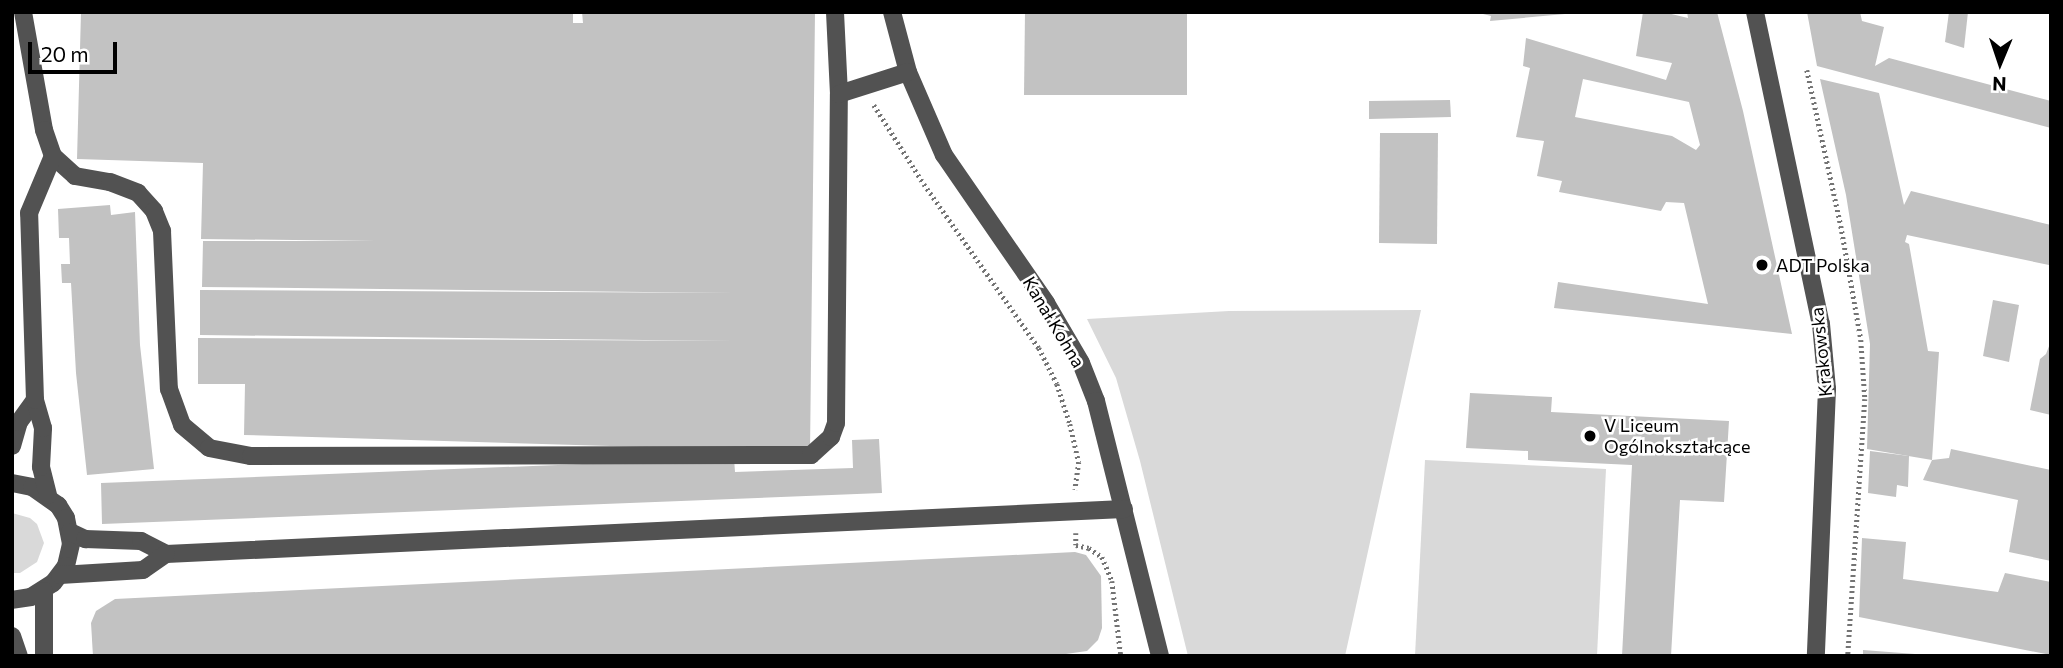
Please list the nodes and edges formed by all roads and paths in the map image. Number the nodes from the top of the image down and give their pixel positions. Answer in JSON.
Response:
{"nodes":[{"id":1,"x":23,"y":12,"type":"edge"},
{"id":2,"x":835,"y":12,"type":"edge"},
{"id":3,"x":892,"y":12,"type":"edge"},
{"id":4,"x":1755,"y":12,"type":"edge"},
{"id":5,"x":908,"y":72,"type":"junction"},
{"id":6,"x":866,"y":86,"type":"junction"},
{"id":7,"x":839,"y":94,"type":"junction"},
{"id":8,"x":53,"y":156,"type":"junction"},
{"id":9,"x":35,"y":400,"type":"junction"},
{"id":10,"x":12,"y":446,"type":"edge"},
{"id":11,"x":12,"y":483,"type":"edge"},
{"id":12,"x":48,"y":495,"type":"junction"},
{"id":13,"x":1124,"y":509,"type":"junction"},
{"id":14,"x":1075,"y":511,"type":"junction"},
{"id":15,"x":70,"y":532,"type":"junction"},
{"id":16,"x":166,"y":554,"type":"junction"},
{"id":17,"x":60,"y":575,"type":"junction"},
{"id":18,"x":44,"y":590,"type":"junction"},
{"id":19,"x":12,"y":600,"type":"edge"},
{"id":20,"x":12,"y":636,"type":"edge"},
{"id":21,"x":19,"y":656,"type":"edge"},
{"id":22,"x":44,"y":656,"type":"edge"},
{"id":23,"x":1121,"y":656,"type":"edge"},
{"id":24,"x":1160,"y":656,"type":"edge"},
{"id":25,"x":1816,"y":656,"type":"edge"}],
"edges":[{"from":1,"to":8,"type":"street"},
{"from":2,"to":7,"type":"street"},
{"from":3,"to":5,"type":"street","name":"Kanał Kohna"},
{"from":4,"to":25,"type":"street","name":"Krakowska"},
{"from":5,"to":6,"type":"street"},
{"from":5,"to":13,"type":"street","name":"Kanał Kohna"},
{"from":6,"to":7,"type":"street"},
{"from":6,"to":14,"type":"path"},
{"from":7,"to":8,"type":"street"},
{"from":8,"to":9,"type":"street"},
{"from":9,"to":10,"type":"street"},
{"from":9,"to":12,"type":"street"},
{"from":11,"to":12,"type":"street"},
{"from":12,"to":15,"type":"street"},
{"from":13,"to":14,"type":"street"},
{"from":13,"to":24,"type":"street","name":"Kanał Kohna"},
{"from":14,"to":16,"type":"street"},
{"from":14,"to":23,"type":"path"},
{"from":15,"to":16,"type":"street"},
{"from":15,"to":17,"type":"street"},
{"from":16,"to":17,"type":"street"},
{"from":17,"to":18,"type":"street"},
{"from":18,"to":19,"type":"street"},
{"from":18,"to":22,"type":"street"},
{"from":20,"to":21,"type":"street"}]}
